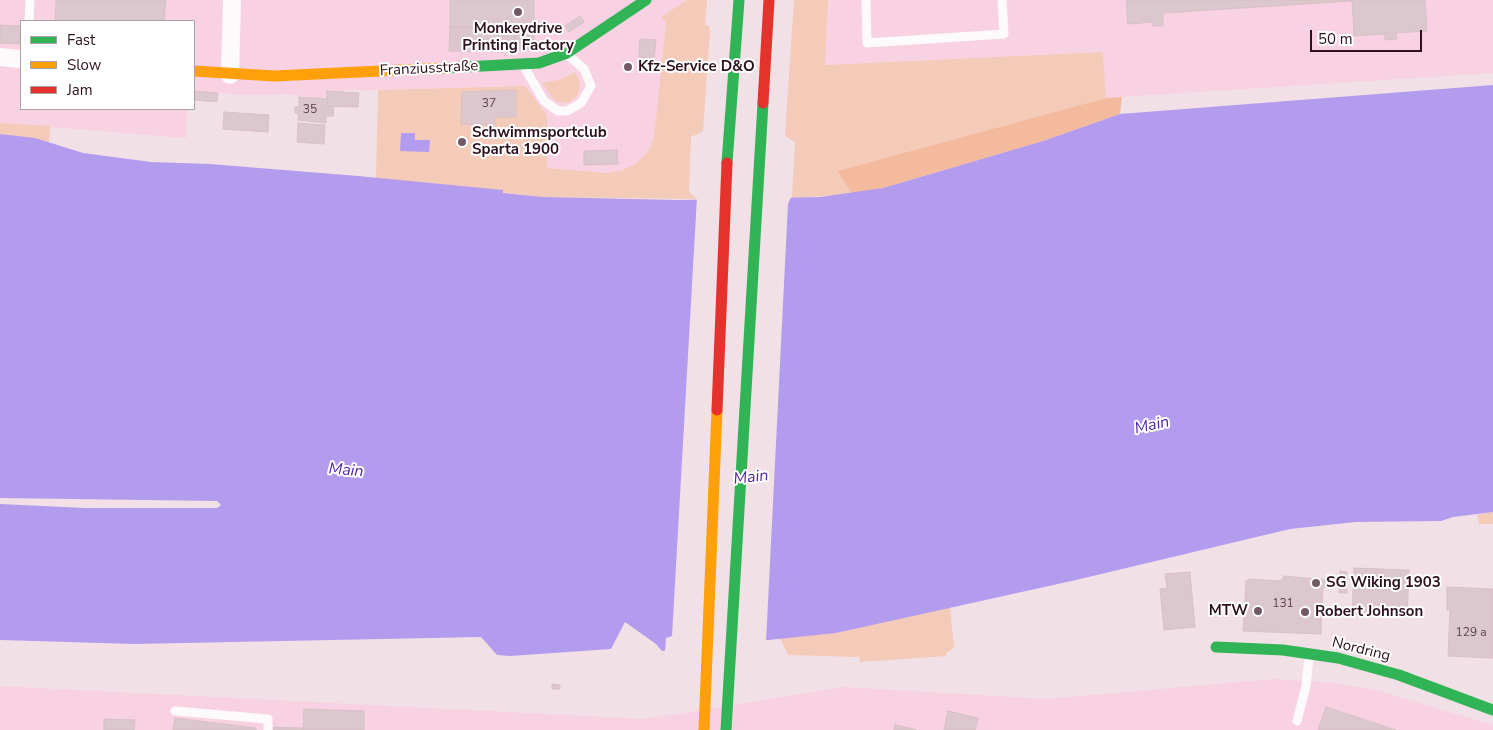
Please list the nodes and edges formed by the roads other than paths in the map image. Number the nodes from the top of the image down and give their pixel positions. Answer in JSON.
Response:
{"nodes":[{"id":1,"x":30,"y":0,"type":"edge"},
{"id":2,"x":232,"y":0,"type":"edge"},
{"id":3,"x":644,"y":0,"type":"edge"},
{"id":4,"x":739,"y":0,"type":"edge"},
{"id":5,"x":769,"y":0,"type":"edge"},
{"id":6,"x":866,"y":0,"type":"edge"},
{"id":7,"x":1002,"y":0,"type":"edge"},
{"id":8,"x":29,"y":20,"type":"edge"},
{"id":9,"x":567,"y":53,"type":"junction"},
{"id":10,"x":0,"y":57,"type":"edge"},
{"id":11,"x":20,"y":58,"type":"edge"},
{"id":12,"x":523,"y":65,"type":"junction"},
{"id":13,"x":195,"y":72,"type":"edge"},
{"id":14,"x":230,"y":75,"type":"junction"},
{"id":15,"x":1216,"y":647,"type":"dead end"},
{"id":16,"x":1309,"y":653,"type":"junction"},
{"id":17,"x":1493,"y":710,"type":"edge"},
{"id":18,"x":175,"y":711,"type":"dead end"},
{"id":19,"x":1297,"y":721,"type":"dead end"},
{"id":20,"x":268,"y":730,"type":"edge"},
{"id":21,"x":704,"y":730,"type":"edge"},
{"id":22,"x":726,"y":730,"type":"edge"}],
"edges":[{"from":1,"to":8,"type":"lane"},
{"from":2,"to":14,"type":"street"},
{"from":3,"to":9,"type":"main road","name":"Franziusstraße"},
{"from":4,"to":21,"type":"main road"},
{"from":5,"to":22,"type":"main road"},
{"from":6,"to":7,"type":"lane"},
{"from":9,"to":12,"type":"main road","name":"Franziusstraße"},
{"from":9,"to":12,"type":"lane"},
{"from":10,"to":11,"type":"street"},
{"from":12,"to":14,"type":"main road","name":"Franziusstraße"},
{"from":13,"to":14,"type":"main road","name":"Franziusstraße"},
{"from":15,"to":16,"type":"main road","name":"Nordring"},
{"from":16,"to":17,"type":"main road","name":"Nordring"},
{"from":16,"to":19,"type":"lane"},
{"from":18,"to":20,"type":"lane"}]}
